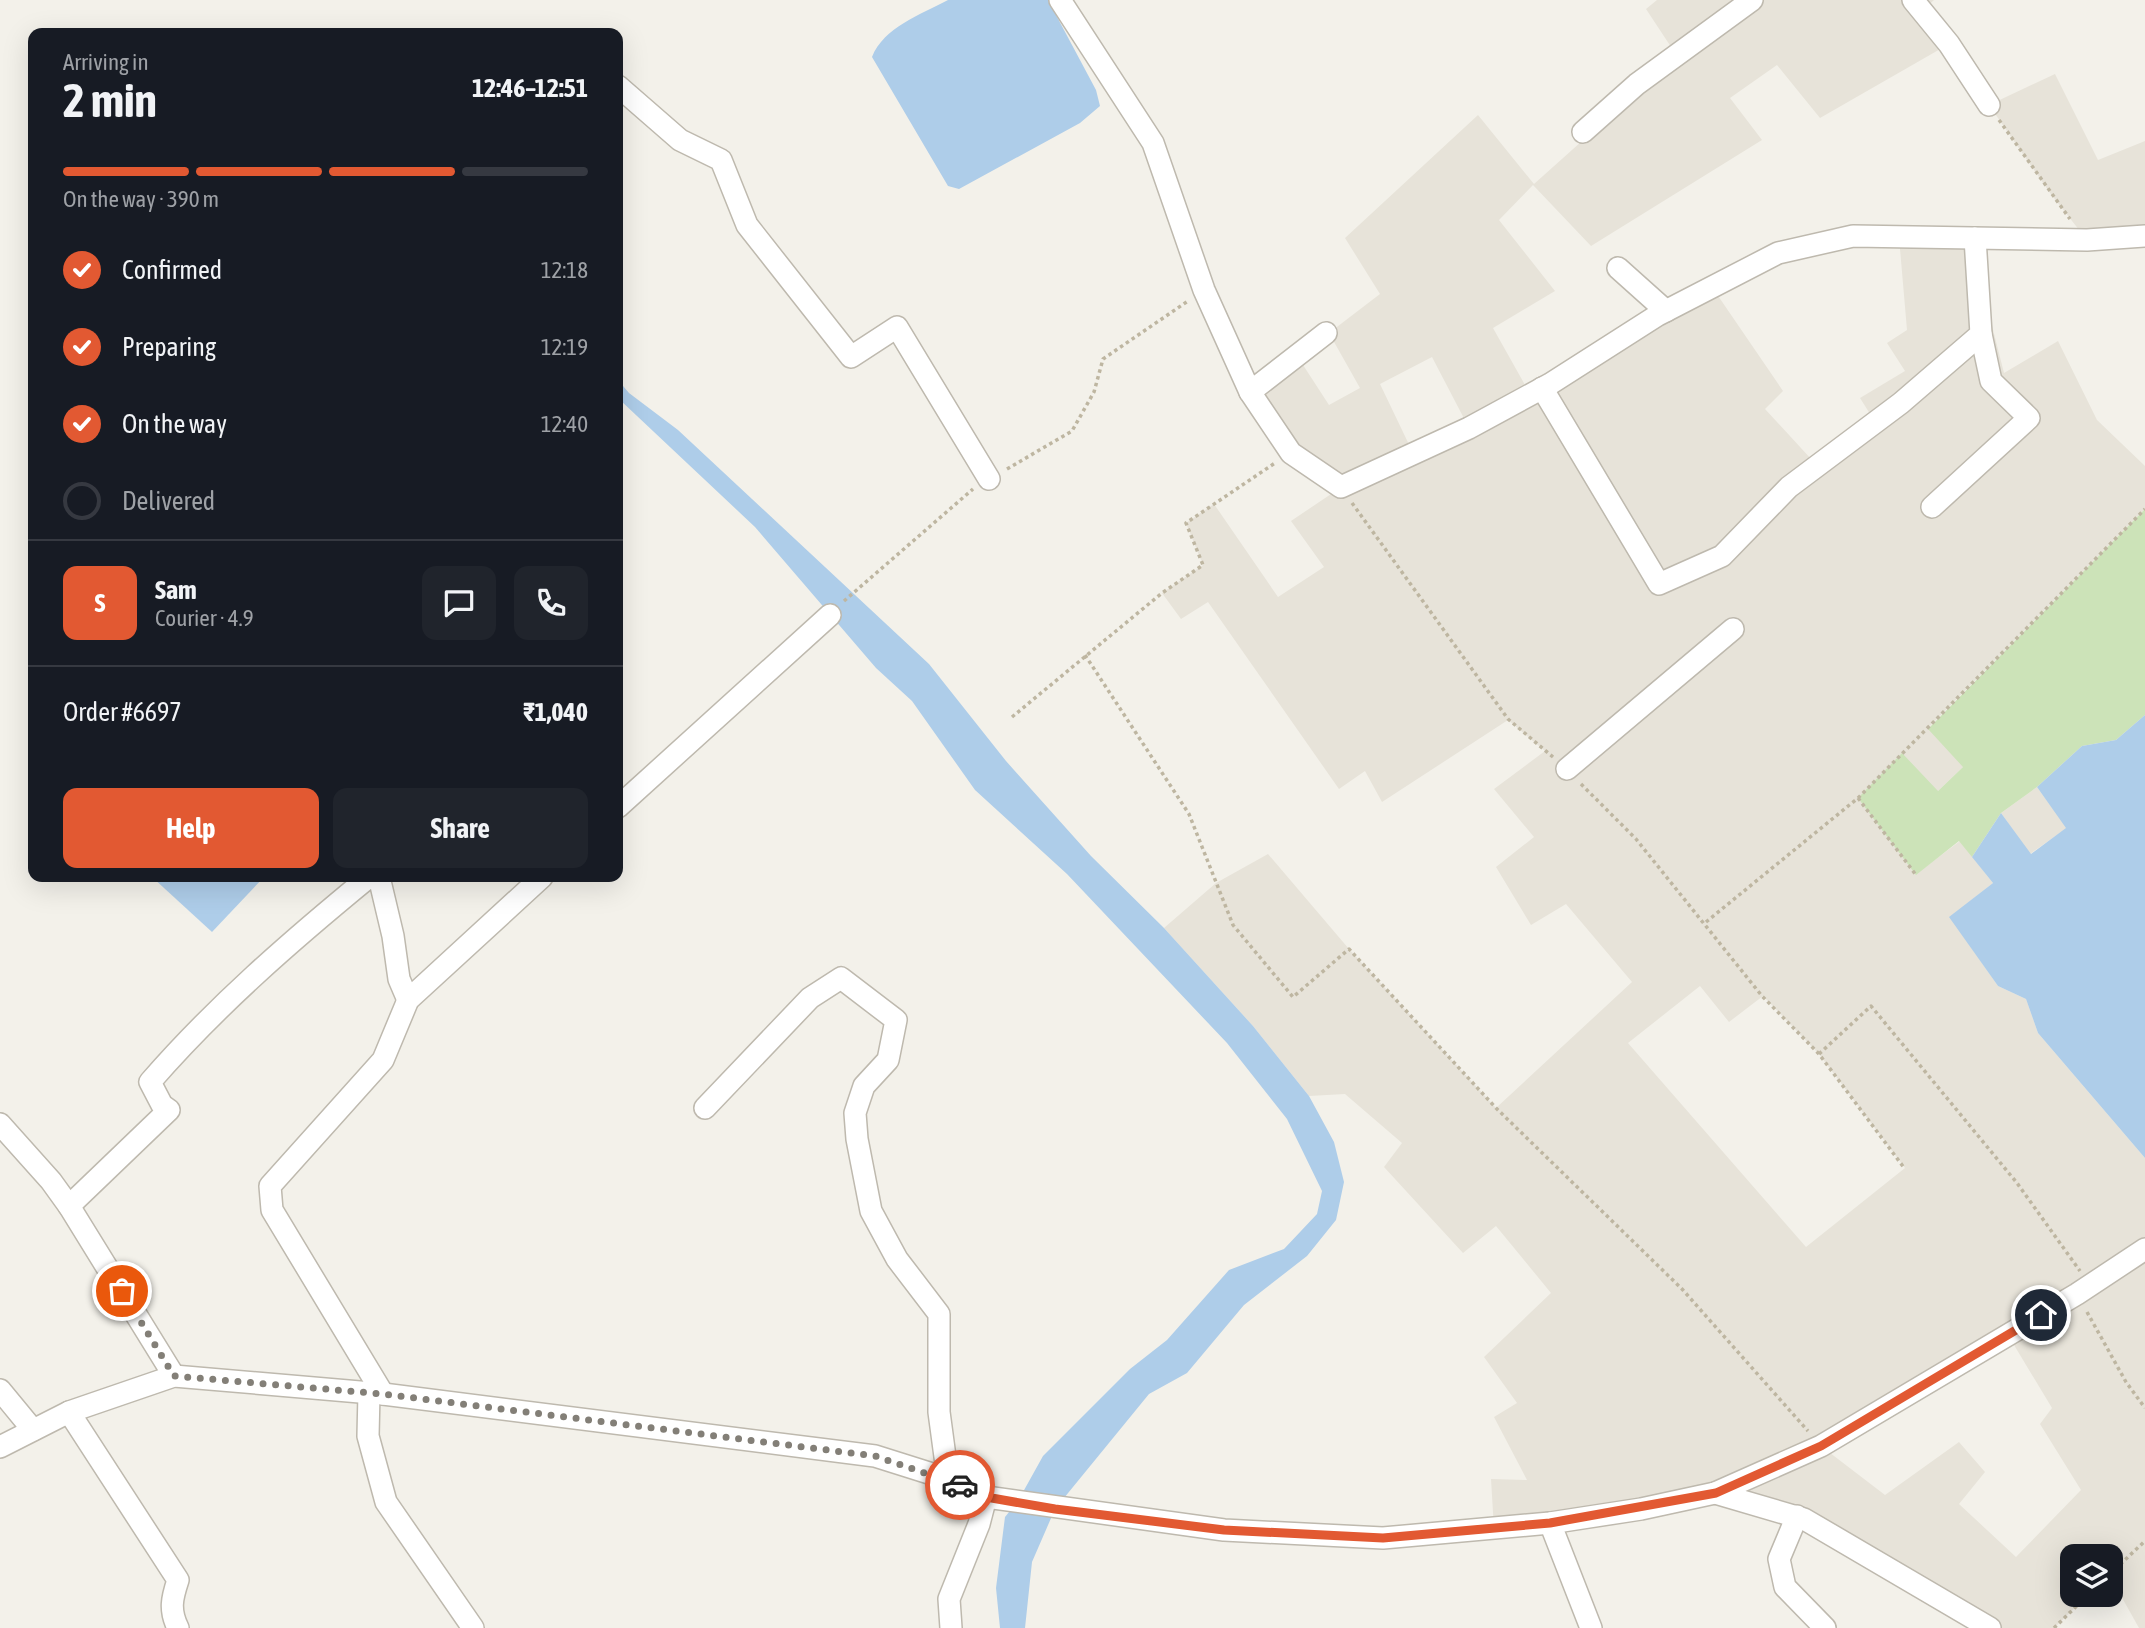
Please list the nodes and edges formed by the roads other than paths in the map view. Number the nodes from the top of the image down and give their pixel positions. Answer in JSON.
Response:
{"nodes":[{"id":1,"x":1060,"y":0,"type":"edge"},
{"id":2,"x":1752,"y":0,"type":"edge"},
{"id":3,"x":1913,"y":0,"type":"edge"},
{"id":4,"x":623,"y":90,"type":"edge"},
{"id":5,"x":1989,"y":105,"type":"road end"},
{"id":6,"x":1583,"y":132,"type":"dead end"},
{"id":7,"x":2145,"y":236,"type":"edge"},
{"id":8,"x":1975,"y":238,"type":"junction"},
{"id":9,"x":1618,"y":268,"type":"dead end"},
{"id":10,"x":1666,"y":310,"type":"junction"},
{"id":11,"x":1326,"y":333,"type":"dead end"},
{"id":12,"x":1981,"y":334,"type":"junction"},
{"id":13,"x":1542,"y":388,"type":"junction"},
{"id":14,"x":1250,"y":392,"type":"junction"},
{"id":15,"x":989,"y":479,"type":"dead end"},
{"id":16,"x":1932,"y":507,"type":"dead end"},
{"id":17,"x":831,"y":615,"type":"dead end"},
{"id":18,"x":1733,"y":629,"type":"dead end"},
{"id":19,"x":1567,"y":769,"type":"road end"},
{"id":20,"x":623,"y":795,"type":"edge"},
{"id":21,"x":363,"y":882,"type":"edge"},
{"id":22,"x":380,"y":882,"type":"edge"},
{"id":23,"x":537,"y":882,"type":"edge"},
{"id":24,"x":408,"y":1000,"type":"junction"},
{"id":25,"x":705,"y":1108,"type":"dead end"},
{"id":26,"x":0,"y":1124,"type":"edge"},
{"id":27,"x":69,"y":1206,"type":"junction"},
{"id":28,"x":2145,"y":1249,"type":"edge"},
{"id":29,"x":174,"y":1376,"type":"junction"},
{"id":30,"x":0,"y":1390,"type":"edge"},
{"id":31,"x":376,"y":1394,"type":"junction"},
{"id":32,"x":69,"y":1412,"type":"junction"},
{"id":33,"x":33,"y":1430,"type":"junction"},
{"id":34,"x":0,"y":1447,"type":"edge"},
{"id":35,"x":948,"y":1479,"type":"junction"},
{"id":36,"x":1716,"y":1493,"type":"junction"},
{"id":37,"x":986,"y":1497,"type":"junction"},
{"id":38,"x":1797,"y":1516,"type":"junction"},
{"id":39,"x":1550,"y":1523,"type":"junction"},
{"id":40,"x":169,"y":1625,"type":"edge"},
{"id":41,"x":473,"y":1628,"type":"edge"},
{"id":42,"x":951,"y":1628,"type":"edge"},
{"id":43,"x":1591,"y":1628,"type":"edge"},
{"id":44,"x":1825,"y":1628,"type":"edge"},
{"id":45,"x":1990,"y":1628,"type":"edge"}],
"edges":[{"from":1,"to":14,"type":"street"},
{"from":2,"to":6,"type":"street"},
{"from":3,"to":5,"type":"street"},
{"from":4,"to":15,"type":"street"},
{"from":7,"to":8,"type":"street"},
{"from":8,"to":10,"type":"street"},
{"from":8,"to":12,"type":"street"},
{"from":9,"to":10,"type":"street"},
{"from":10,"to":13,"type":"street"},
{"from":11,"to":14,"type":"street"},
{"from":12,"to":13,"type":"street"},
{"from":12,"to":16,"type":"street"},
{"from":13,"to":14,"type":"street"},
{"from":17,"to":20,"type":"street"},
{"from":18,"to":19,"type":"street"},
{"from":21,"to":27,"type":"street"},
{"from":22,"to":24,"type":"street"},
{"from":23,"to":24,"type":"street"},
{"from":24,"to":31,"type":"street"},
{"from":25,"to":35,"type":"street"},
{"from":26,"to":27,"type":"street"},
{"from":27,"to":29,"type":"street"},
{"from":28,"to":36,"type":"street"},
{"from":29,"to":31,"type":"street"},
{"from":29,"to":32,"type":"street"},
{"from":30,"to":33,"type":"street"},
{"from":31,"to":35,"type":"street"},
{"from":31,"to":41,"type":"street"},
{"from":32,"to":33,"type":"street"},
{"from":32,"to":40,"type":"street"},
{"from":33,"to":34,"type":"street"},
{"from":35,"to":37,"type":"street"},
{"from":36,"to":38,"type":"street"},
{"from":36,"to":39,"type":"street"},
{"from":37,"to":39,"type":"street"},
{"from":37,"to":42,"type":"street"},
{"from":38,"to":44,"type":"street"},
{"from":38,"to":45,"type":"street"},
{"from":39,"to":43,"type":"street"}]}
